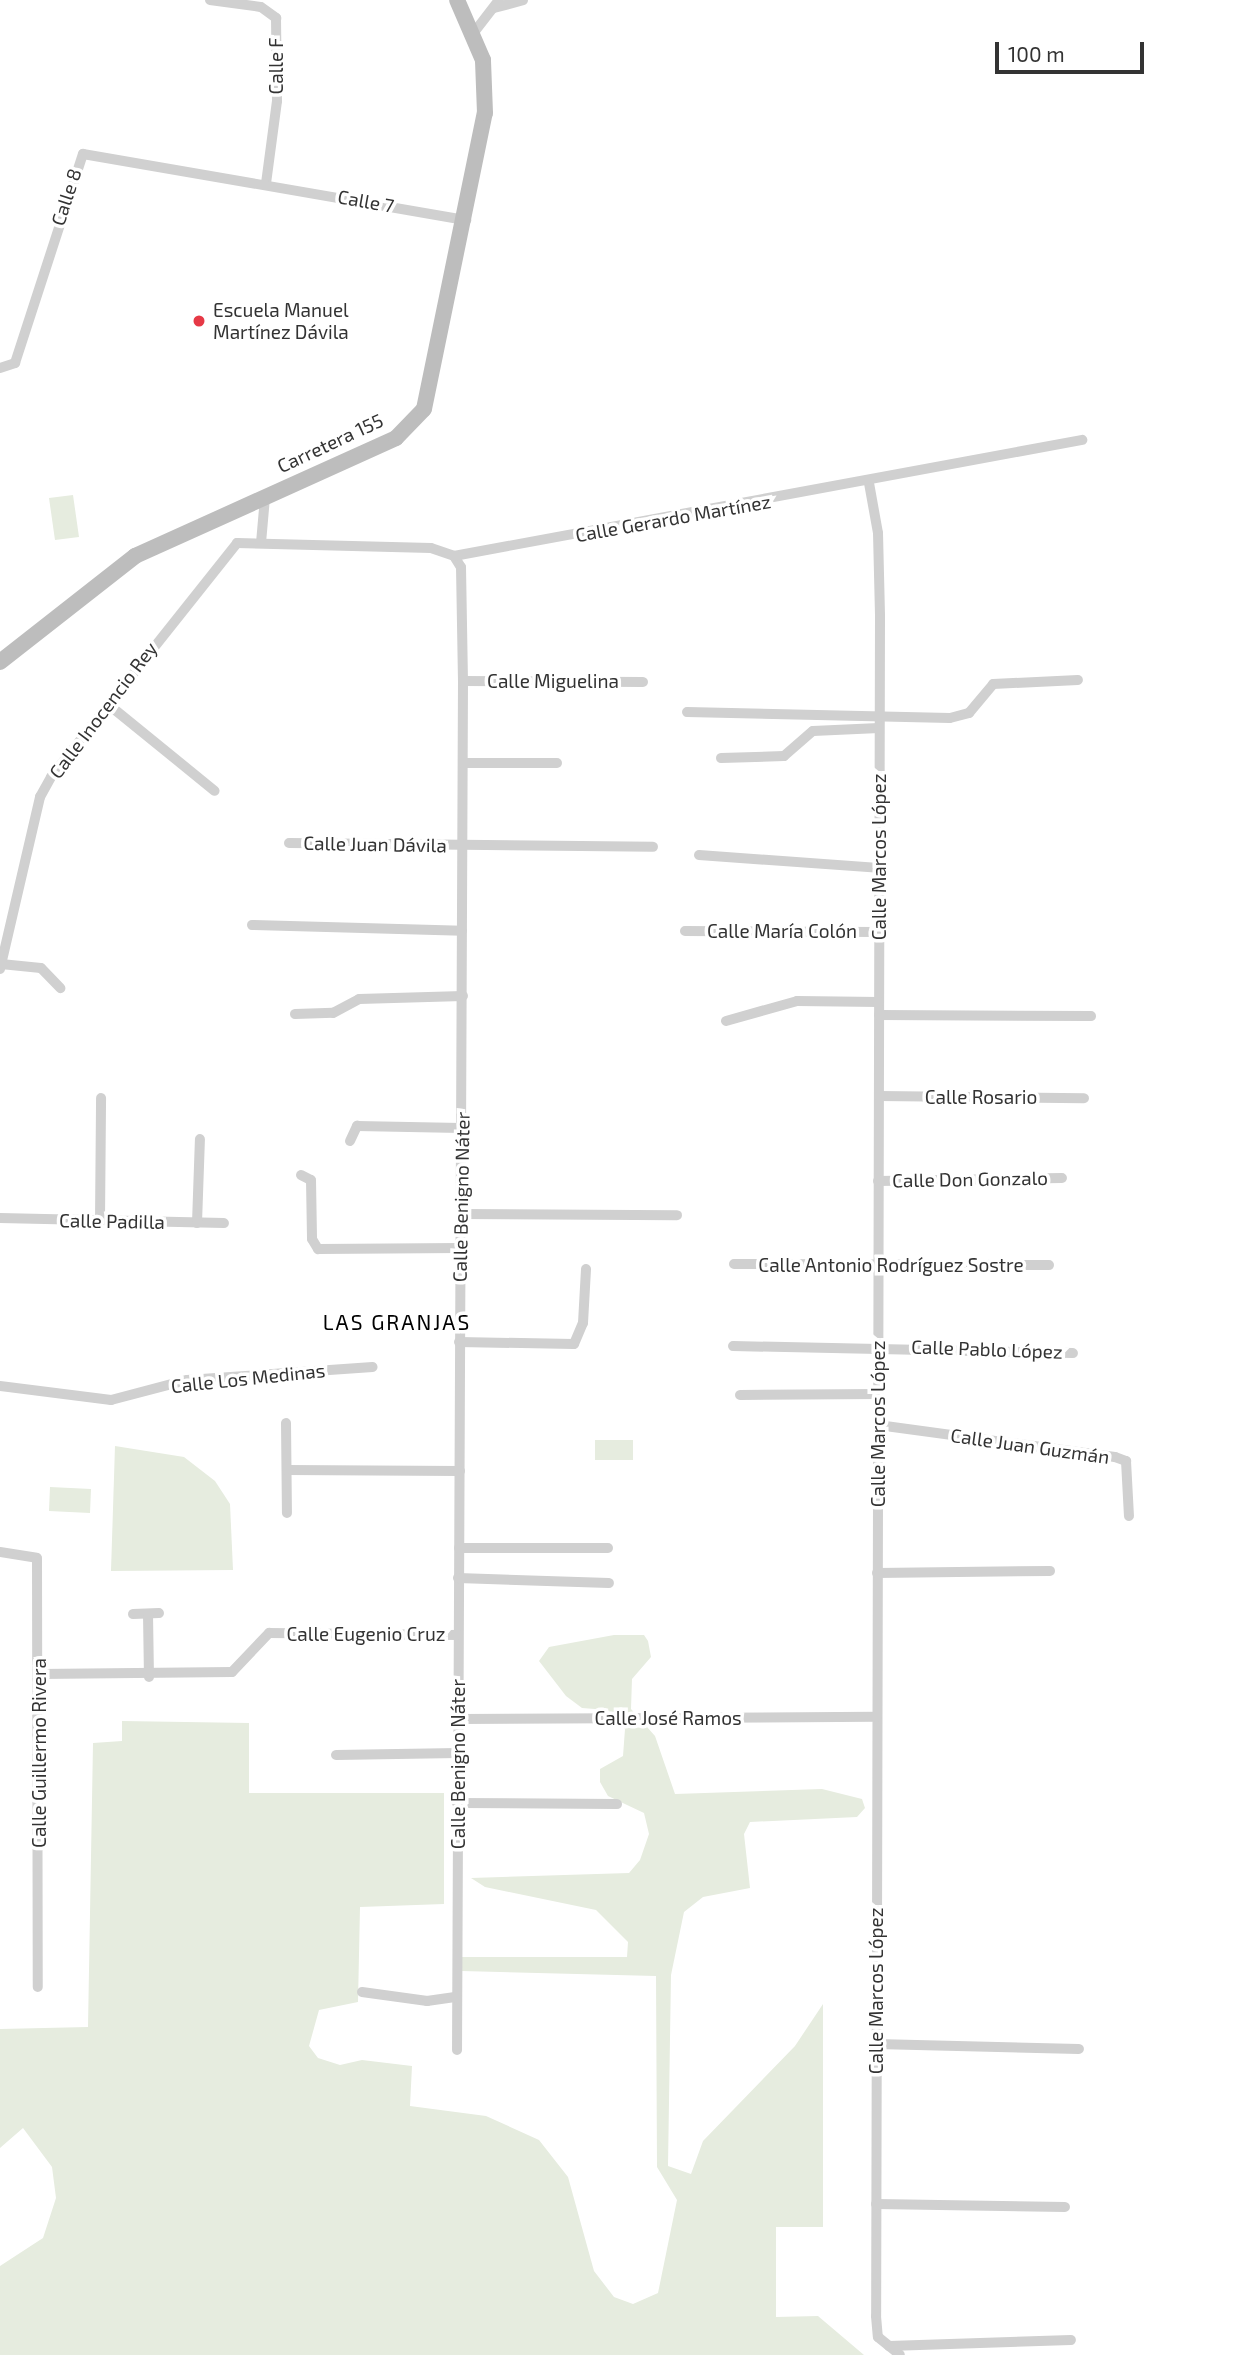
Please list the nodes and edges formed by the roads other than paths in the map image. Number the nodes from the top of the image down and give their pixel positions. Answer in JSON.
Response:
{"nodes":[{"id":1,"x":211,"y":0,"type":"edge"},
{"id":2,"x":457,"y":0,"type":"edge"},
{"id":3,"x":523,"y":0,"type":"edge"},
{"id":4,"x":496,"y":4,"type":"edge"},
{"id":5,"x":472,"y":35,"type":"junction"},
{"id":6,"x":265,"y":183,"type":"junction"},
{"id":7,"x":467,"y":220,"type":"junction"},
{"id":8,"x":0,"y":368,"type":"edge"},
{"id":9,"x":1082,"y":440,"type":"dead end"},
{"id":10,"x":869,"y":483,"type":"junction"},
{"id":11,"x":265,"y":497,"type":"junction"},
{"id":12,"x":261,"y":543,"type":"junction"},
{"id":13,"x":454,"y":556,"type":"junction"},
{"id":14,"x":0,"y":662,"type":"edge"},
{"id":15,"x":1078,"y":680,"type":"dead end"},
{"id":16,"x":464,"y":681,"type":"junction"},
{"id":17,"x":643,"y":682,"type":"dead end"},
{"id":18,"x":108,"y":705,"type":"junction"},
{"id":19,"x":687,"y":712,"type":"dead end"},
{"id":20,"x":880,"y":713,"type":"junction"},
{"id":21,"x":880,"y":728,"type":"junction"},
{"id":22,"x":721,"y":758,"type":"dead end"},
{"id":23,"x":463,"y":763,"type":"junction"},
{"id":24,"x":557,"y":763,"type":"dead end"},
{"id":25,"x":215,"y":791,"type":"dead end"},
{"id":26,"x":289,"y":843,"type":"dead end"},
{"id":27,"x":462,"y":845,"type":"junction"},
{"id":28,"x":653,"y":847,"type":"dead end"},
{"id":29,"x":699,"y":855,"type":"dead end"},
{"id":30,"x":879,"y":868,"type":"junction"},
{"id":31,"x":252,"y":925,"type":"dead end"},
{"id":32,"x":462,"y":931,"type":"junction"},
{"id":33,"x":685,"y":931,"type":"dead end"},
{"id":34,"x":879,"y":932,"type":"junction"},
{"id":35,"x":1,"y":966,"type":"edge"},
{"id":36,"x":60,"y":988,"type":"dead end"},
{"id":37,"x":463,"y":996,"type":"junction"},
{"id":38,"x":879,"y":1002,"type":"junction"},
{"id":39,"x":295,"y":1014,"type":"dead end"},
{"id":40,"x":879,"y":1015,"type":"junction"},
{"id":41,"x":1091,"y":1016,"type":"dead end"},
{"id":42,"x":726,"y":1021,"type":"dead end"},
{"id":43,"x":878,"y":1096,"type":"junction"},
{"id":44,"x":101,"y":1097,"type":"dead end"},
{"id":45,"x":1084,"y":1097,"type":"dead end"},
{"id":46,"x":461,"y":1128,"type":"junction"},
{"id":47,"x":200,"y":1139,"type":"dead end"},
{"id":48,"x":350,"y":1141,"type":"dead end"},
{"id":49,"x":301,"y":1175,"type":"dead end"},
{"id":50,"x":1062,"y":1178,"type":"dead end"},
{"id":51,"x":878,"y":1181,"type":"junction"},
{"id":52,"x":460,"y":1214,"type":"junction"},
{"id":53,"x":677,"y":1216,"type":"dead end"},
{"id":54,"x":0,"y":1218,"type":"edge"},
{"id":55,"x":100,"y":1220,"type":"junction"},
{"id":56,"x":197,"y":1223,"type":"junction"},
{"id":57,"x":224,"y":1223,"type":"dead end"},
{"id":58,"x":460,"y":1248,"type":"junction"},
{"id":59,"x":734,"y":1264,"type":"dead end"},
{"id":60,"x":878,"y":1265,"type":"junction"},
{"id":61,"x":1049,"y":1265,"type":"dead end"},
{"id":62,"x":586,"y":1269,"type":"dead end"},
{"id":63,"x":459,"y":1342,"type":"junction"},
{"id":64,"x":878,"y":1345,"type":"junction"},
{"id":65,"x":733,"y":1346,"type":"dead end"},
{"id":66,"x":1073,"y":1353,"type":"dead end"},
{"id":67,"x":373,"y":1367,"type":"dead end"},
{"id":68,"x":0,"y":1386,"type":"edge"},
{"id":69,"x":878,"y":1394,"type":"junction"},
{"id":70,"x":740,"y":1395,"type":"dead end"},
{"id":71,"x":286,"y":1423,"type":"dead end"},
{"id":72,"x":878,"y":1425,"type":"junction"},
{"id":73,"x":287,"y":1470,"type":"junction"},
{"id":74,"x":460,"y":1471,"type":"junction"},
{"id":75,"x":287,"y":1513,"type":"dead end"},
{"id":76,"x":1129,"y":1516,"type":"dead end"},
{"id":77,"x":459,"y":1548,"type":"junction"},
{"id":78,"x":608,"y":1548,"type":"dead end"},
{"id":79,"x":0,"y":1552,"type":"edge"},
{"id":80,"x":1050,"y":1571,"type":"dead end"},
{"id":81,"x":877,"y":1573,"type":"junction"},
{"id":82,"x":458,"y":1578,"type":"junction"},
{"id":83,"x":609,"y":1583,"type":"dead end"},
{"id":84,"x":133,"y":1614,"type":"dead end"},
{"id":85,"x":458,"y":1635,"type":"junction"},
{"id":86,"x":40,"y":1674,"type":"junction"},
{"id":87,"x":149,"y":1677,"type":"junction"},
{"id":88,"x":877,"y":1717,"type":"junction"},
{"id":89,"x":459,"y":1719,"type":"junction"},
{"id":90,"x":458,"y":1753,"type":"junction"},
{"id":91,"x":335,"y":1755,"type":"dead end"},
{"id":92,"x":457,"y":1803,"type":"junction"},
{"id":93,"x":617,"y":1804,"type":"dead end"},
{"id":94,"x":38,"y":1987,"type":"dead end"},
{"id":95,"x":362,"y":1992,"type":"dead end"},
{"id":96,"x":457,"y":1997,"type":"junction"},
{"id":97,"x":876,"y":2044,"type":"junction"},
{"id":98,"x":1079,"y":2049,"type":"dead end"},
{"id":99,"x":457,"y":2050,"type":"dead end"},
{"id":100,"x":876,"y":2204,"type":"junction"},
{"id":101,"x":1065,"y":2207,"type":"dead end"},
{"id":102,"x":1071,"y":2340,"type":"dead end"},
{"id":103,"x":889,"y":2346,"type":"junction"},
{"id":104,"x":900,"y":2355,"type":"edge"}],
"edges":[{"from":1,"to":6,"type":"street","name":"Calle F"},
{"from":2,"to":5,"type":"street","name":"Carretera 155"},
{"from":3,"to":4,"type":"street"},
{"from":4,"to":5,"type":"street"},
{"from":5,"to":7,"type":"street","name":"Carretera 155"},
{"from":6,"to":7,"type":"street","name":"Calle 7"},
{"from":6,"to":8,"type":"street","name":"Calle 8"},
{"from":7,"to":11,"type":"street","name":"Carretera 155"},
{"from":9,"to":10,"type":"street","name":"Calle Gerardo Martínez"},
{"from":10,"to":13,"type":"street","name":"Calle Gerardo Martínez"},
{"from":10,"to":20,"type":"street","name":"Calle Marcos López"},
{"from":11,"to":12,"type":"street"},
{"from":11,"to":14,"type":"street","name":"Carretera 155"},
{"from":12,"to":13,"type":"street","name":"Calle Gerardo Martínez"},
{"from":12,"to":18,"type":"street","name":"Calle Inocencio Rey"},
{"from":13,"to":16,"type":"street","name":"Calle Benigno Náter"},
{"from":15,"to":20,"type":"street"},
{"from":16,"to":17,"type":"street","name":"Calle Miguelina"},
{"from":16,"to":23,"type":"street","name":"Calle Benigno Náter"},
{"from":18,"to":25,"type":"street"},
{"from":18,"to":35,"type":"street","name":"Calle Inocencio Rey"},
{"from":19,"to":20,"type":"street"},
{"from":20,"to":21,"type":"street","name":"Calle Marcos López"},
{"from":21,"to":22,"type":"street"},
{"from":21,"to":30,"type":"street","name":"Calle Marcos López"},
{"from":23,"to":24,"type":"street"},
{"from":23,"to":27,"type":"street","name":"Calle Benigno Náter"},
{"from":26,"to":27,"type":"street","name":"Calle Juan Dávila"},
{"from":27,"to":28,"type":"street","name":"Calle Juan Dávila"},
{"from":27,"to":32,"type":"street","name":"Calle Benigno Náter"},
{"from":29,"to":30,"type":"street"},
{"from":30,"to":34,"type":"street","name":"Calle Marcos López"},
{"from":31,"to":32,"type":"street"},
{"from":32,"to":37,"type":"street","name":"Calle Benigno Náter"},
{"from":33,"to":34,"type":"street","name":"Calle María Colón"},
{"from":34,"to":38,"type":"street","name":"Calle Marcos López"},
{"from":35,"to":36,"type":"street"},
{"from":37,"to":39,"type":"street"},
{"from":37,"to":46,"type":"street","name":"Calle Benigno Náter"},
{"from":38,"to":40,"type":"street","name":"Calle Marcos López"},
{"from":38,"to":42,"type":"street"},
{"from":40,"to":41,"type":"street"},
{"from":40,"to":43,"type":"street","name":"Calle Marcos López"},
{"from":43,"to":45,"type":"street","name":"Calle Rosario"},
{"from":43,"to":51,"type":"street","name":"Calle Marcos López"},
{"from":44,"to":55,"type":"street"},
{"from":46,"to":48,"type":"street"},
{"from":46,"to":52,"type":"street","name":"Calle Benigno Náter"},
{"from":47,"to":56,"type":"street"},
{"from":49,"to":58,"type":"street"},
{"from":50,"to":51,"type":"street","name":"Calle Don Gonzalo"},
{"from":51,"to":60,"type":"street","name":"Calle Marcos López"},
{"from":52,"to":53,"type":"street"},
{"from":52,"to":58,"type":"street","name":"Calle Benigno Náter"},
{"from":54,"to":55,"type":"street","name":"Calle Padilla"},
{"from":55,"to":56,"type":"street","name":"Calle Padilla"},
{"from":56,"to":57,"type":"street","name":"Calle Padilla"},
{"from":58,"to":63,"type":"street","name":"Calle Benigno Náter"},
{"from":59,"to":60,"type":"street","name":"Calle Antonio Rodríguez Sostre"},
{"from":60,"to":61,"type":"street","name":"Calle Antonio Rodríguez Sostre"},
{"from":60,"to":64,"type":"street","name":"Calle Marcos López"},
{"from":62,"to":63,"type":"street"},
{"from":63,"to":74,"type":"street","name":"Calle Benigno Náter"},
{"from":64,"to":65,"type":"street","name":"Calle Pablo López"},
{"from":64,"to":66,"type":"street","name":"Calle Pablo López"},
{"from":64,"to":69,"type":"street","name":"Calle Marcos López"},
{"from":67,"to":68,"type":"street","name":"Calle Los Medinas"},
{"from":69,"to":70,"type":"street"},
{"from":69,"to":72,"type":"street","name":"Calle Marcos López"},
{"from":71,"to":73,"type":"street"},
{"from":72,"to":76,"type":"street","name":"Calle Juan Guzmán"},
{"from":72,"to":81,"type":"street","name":"Calle Marcos López"},
{"from":73,"to":74,"type":"street"},
{"from":73,"to":75,"type":"street"},
{"from":74,"to":77,"type":"street","name":"Calle Benigno Náter"},
{"from":77,"to":78,"type":"street"},
{"from":77,"to":82,"type":"street","name":"Calle Benigno Náter"},
{"from":79,"to":86,"type":"street","name":"Calle Guillermo Rivera"},
{"from":80,"to":81,"type":"street"},
{"from":81,"to":88,"type":"street","name":"Calle Marcos López"},
{"from":82,"to":83,"type":"street"},
{"from":82,"to":85,"type":"street","name":"Calle Benigno Náter"},
{"from":84,"to":87,"type":"street"},
{"from":85,"to":87,"type":"street","name":"Calle Eugenio Cruz"},
{"from":85,"to":89,"type":"street","name":"Calle Benigno Náter"},
{"from":86,"to":87,"type":"street","name":"Calle Eugenio Cruz"},
{"from":86,"to":94,"type":"street","name":"Calle Guillermo Rivera"},
{"from":88,"to":89,"type":"street","name":"Calle José Ramos"},
{"from":88,"to":97,"type":"street","name":"Calle Marcos López"},
{"from":89,"to":90,"type":"street","name":"Calle Benigno Náter"},
{"from":90,"to":91,"type":"street"},
{"from":90,"to":92,"type":"street","name":"Calle Benigno Náter"},
{"from":92,"to":93,"type":"street"},
{"from":92,"to":96,"type":"street","name":"Calle Benigno Náter"},
{"from":95,"to":96,"type":"street"},
{"from":96,"to":99,"type":"street","name":"Calle Benigno Náter"},
{"from":97,"to":98,"type":"street"},
{"from":97,"to":100,"type":"street","name":"Calle Marcos López"},
{"from":100,"to":101,"type":"street"},
{"from":100,"to":103,"type":"street","name":"Calle Marcos López"},
{"from":102,"to":103,"type":"street"},
{"from":103,"to":104,"type":"street","name":"Calle Marcos López"}]}
